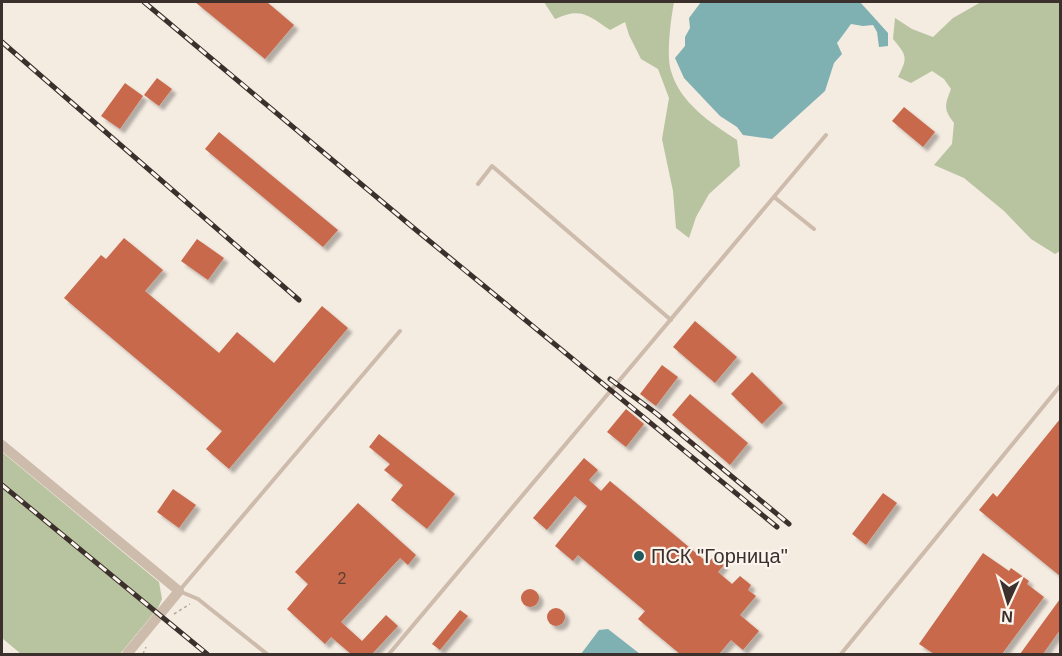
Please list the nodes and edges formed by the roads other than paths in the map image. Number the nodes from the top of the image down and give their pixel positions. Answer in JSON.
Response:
{"nodes":[{"id":1,"x":826,"y":135,"type":"dead end"},
{"id":2,"x":478,"y":184,"type":"dead end"},
{"id":3,"x":774,"y":197,"type":"junction"},
{"id":4,"x":814,"y":229,"type":"dead end"},
{"id":5,"x":671,"y":320,"type":"junction"},
{"id":6,"x":400,"y":331,"type":"dead end"},
{"id":7,"x":1060,"y":386,"type":"edge"},
{"id":8,"x":2,"y":445,"type":"edge"},
{"id":9,"x":179,"y":591,"type":"junction"},
{"id":10,"x":127,"y":654,"type":"edge"},
{"id":11,"x":267,"y":654,"type":"edge"},
{"id":12,"x":389,"y":654,"type":"edge"},
{"id":13,"x":841,"y":654,"type":"edge"}],
"edges":[{"from":1,"to":3,"type":"lane"},
{"from":2,"to":5,"type":"lane"},
{"from":3,"to":4,"type":"lane"},
{"from":3,"to":5,"type":"lane"},
{"from":5,"to":12,"type":"lane"},
{"from":6,"to":9,"type":"lane"},
{"from":7,"to":13,"type":"lane"},
{"from":8,"to":9,"type":"street"},
{"from":9,"to":10,"type":"street"},
{"from":9,"to":11,"type":"lane"}]}
